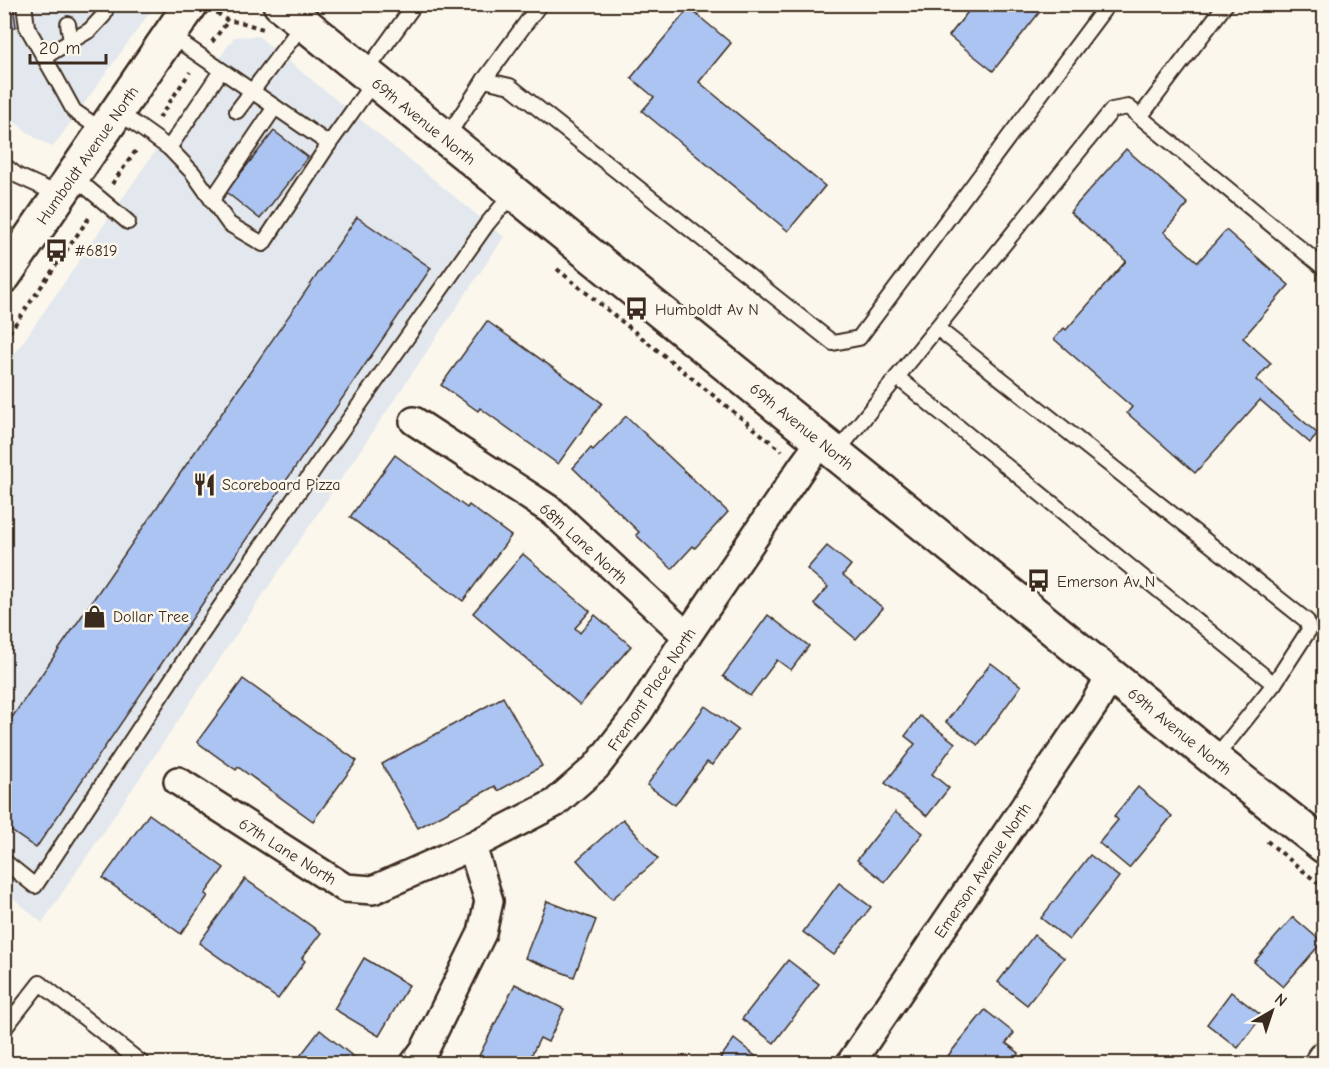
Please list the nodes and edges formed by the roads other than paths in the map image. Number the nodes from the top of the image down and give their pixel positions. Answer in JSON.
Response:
{"nodes":[{"id":1,"x":24,"y":4,"type":"edge"},
{"id":2,"x":107,"y":4,"type":"edge"},
{"id":3,"x":191,"y":4,"type":"edge"},
{"id":4,"x":415,"y":4,"type":"edge"},
{"id":5,"x":540,"y":4,"type":"edge"},
{"id":6,"x":1108,"y":4,"type":"edge"},
{"id":7,"x":1226,"y":4,"type":"edge"},
{"id":8,"x":291,"y":14,"type":"edge"},
{"id":9,"x":68,"y":24,"type":"dead end"},
{"id":10,"x":170,"y":35,"type":"junction"},
{"id":11,"x":71,"y":41,"type":"junction"},
{"id":12,"x":44,"y":57,"type":"junction"},
{"id":13,"x":222,"y":71,"type":"junction"},
{"id":14,"x":369,"y":77,"type":"junction"},
{"id":15,"x":484,"y":80,"type":"junction"},
{"id":16,"x":251,"y":91,"type":"junction"},
{"id":17,"x":275,"y":107,"type":"junction"},
{"id":18,"x":237,"y":111,"type":"dead end"},
{"id":19,"x":1140,"y":117,"type":"junction"},
{"id":20,"x":110,"y":121,"type":"junction"},
{"id":21,"x":446,"y":138,"type":"junction"},
{"id":22,"x":329,"y":144,"type":"junction"},
{"id":23,"x":169,"y":148,"type":"junction"},
{"id":24,"x":4,"y":165,"type":"edge"},
{"id":25,"x":66,"y":185,"type":"junction"},
{"id":26,"x":513,"y":193,"type":"junction"},
{"id":27,"x":212,"y":200,"type":"junction"},
{"id":28,"x":128,"y":222,"type":"dead end"},
{"id":29,"x":1324,"y":268,"type":"edge"},
{"id":30,"x":4,"y":276,"type":"edge"},
{"id":31,"x":937,"y":328,"type":"junction"},
{"id":32,"x":897,"y":377,"type":"junction"},
{"id":33,"x":414,"y":421,"type":"dead end"},
{"id":34,"x":828,"y":447,"type":"junction"},
{"id":35,"x":687,"y":636,"type":"junction"},
{"id":36,"x":1111,"y":675,"type":"junction"},
{"id":37,"x":1274,"y":684,"type":"junction"},
{"id":38,"x":1214,"y":759,"type":"junction"},
{"id":39,"x":177,"y":781,"type":"dead end"},
{"id":40,"x":472,"y":846,"type":"junction"},
{"id":41,"x":1324,"y":846,"type":"edge"},
{"id":42,"x":4,"y":861,"type":"edge"},
{"id":43,"x":4,"y":1029,"type":"edge"},
{"id":44,"x":1324,"y":1059,"type":"edge"},
{"id":45,"x":143,"y":1064,"type":"edge"},
{"id":46,"x":414,"y":1064,"type":"edge"},
{"id":47,"x":850,"y":1064,"type":"edge"},
{"id":48,"x":1322,"y":1064,"type":"edge"}],
"edges":[{"from":1,"to":12,"type":"lane"},
{"from":2,"to":11,"type":"lane"},
{"from":3,"to":10,"type":"street","name":"Humboldt Avenue North"},
{"from":4,"to":14,"type":"lane"},
{"from":5,"to":15,"type":"lane"},
{"from":6,"to":15,"type":"lane"},
{"from":7,"to":19,"type":"lane"},
{"from":8,"to":14,"type":"street","name":"69th Avenue North"},
{"from":8,"to":16,"type":"lane"},
{"from":9,"to":11,"type":"lane"},
{"from":10,"to":13,"type":"lane"},
{"from":10,"to":20,"type":"street","name":"Humboldt Avenue North"},
{"from":11,"to":12,"type":"lane"},
{"from":12,"to":20,"type":"lane"},
{"from":13,"to":16,"type":"lane"},
{"from":13,"to":23,"type":"lane"},
{"from":14,"to":21,"type":"street","name":"69th Avenue North"},
{"from":14,"to":22,"type":"lane"},
{"from":15,"to":21,"type":"lane"},
{"from":16,"to":17,"type":"lane"},
{"from":16,"to":18,"type":"lane"},
{"from":17,"to":22,"type":"lane"},
{"from":17,"to":27,"type":"lane"},
{"from":19,"to":29,"type":"lane"},
{"from":19,"to":31,"type":"lane"},
{"from":20,"to":23,"type":"lane"},
{"from":20,"to":25,"type":"street","name":"Humboldt Avenue North"},
{"from":21,"to":26,"type":"street","name":"69th Avenue North"},
{"from":22,"to":27,"type":"lane"},
{"from":23,"to":27,"type":"lane"},
{"from":24,"to":25,"type":"lane"},
{"from":25,"to":28,"type":"lane"},
{"from":25,"to":30,"type":"street","name":"Humboldt Avenue North"},
{"from":26,"to":34,"type":"street","name":"69th Avenue North"},
{"from":26,"to":42,"type":"lane"},
{"from":31,"to":32,"type":"lane"},
{"from":31,"to":37,"type":"lane"},
{"from":32,"to":34,"type":"lane"},
{"from":32,"to":37,"type":"lane"},
{"from":33,"to":35,"type":"street","name":"68th Lane North"},
{"from":34,"to":35,"type":"street","name":"Fremont Place North"},
{"from":34,"to":36,"type":"street","name":"69th Avenue North"},
{"from":35,"to":40,"type":"street","name":"Fremont Place North"},
{"from":36,"to":38,"type":"street","name":"69th Avenue North"},
{"from":36,"to":47,"type":"street","name":"Emerson Avenue North"},
{"from":37,"to":38,"type":"lane"},
{"from":38,"to":41,"type":"street","name":"69th Avenue North"},
{"from":39,"to":40,"type":"street","name":"67th Lane North"},
{"from":40,"to":46,"type":"street"},
{"from":43,"to":45,"type":"lane"},
{"from":44,"to":48,"type":"street"}]}
